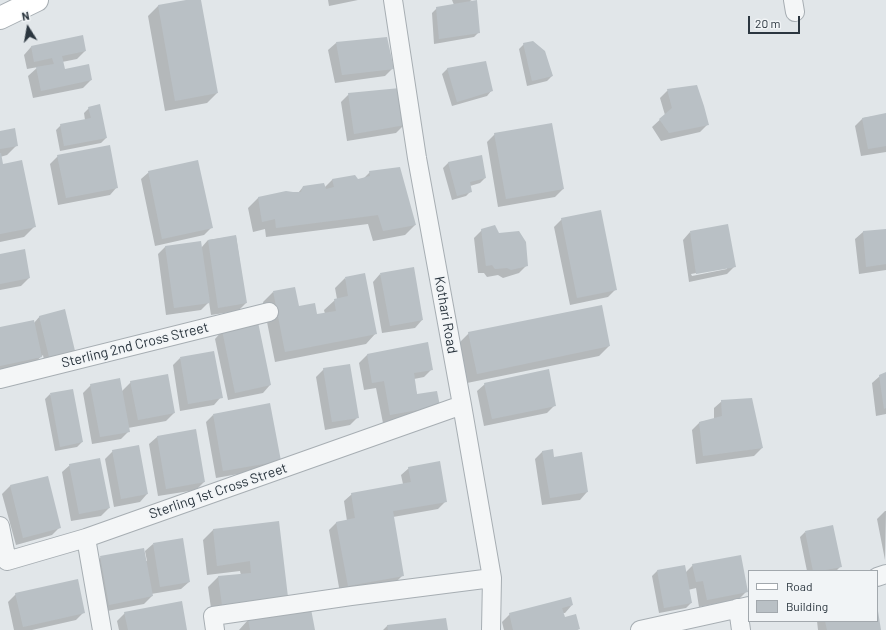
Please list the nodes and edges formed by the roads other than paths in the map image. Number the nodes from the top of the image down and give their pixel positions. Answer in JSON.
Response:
{"nodes":[{"id":1,"x":37,"y":0,"type":"edge"},
{"id":2,"x":393,"y":0,"type":"edge"},
{"id":3,"x":0,"y":18,"type":"edge"},
{"id":4,"x":269,"y":312,"type":"dead end"},
{"id":5,"x":0,"y":379,"type":"edge"},
{"id":6,"x":462,"y":405,"type":"junction"},
{"id":7,"x":0,"y":526,"type":"edge"},
{"id":8,"x":86,"y":538,"type":"junction"},
{"id":9,"x":492,"y":578,"type":"junction"},
{"id":10,"x":744,"y":607,"type":"edge"},
{"id":11,"x":102,"y":630,"type":"edge"},
{"id":12,"x":215,"y":630,"type":"edge"},
{"id":13,"x":491,"y":630,"type":"edge"},
{"id":14,"x":640,"y":630,"type":"edge"},
{"id":15,"x":741,"y":630,"type":"edge"}],
"edges":[{"from":1,"to":3,"type":"main road"},
{"from":2,"to":6,"type":"street","name":"Kothari Road"},
{"from":4,"to":5,"type":"street","name":"Sterling 2nd Cross Street"},
{"from":6,"to":8,"type":"street","name":"Sterling 1st Cross Street"},
{"from":6,"to":9,"type":"street","name":"Kothari Road"},
{"from":7,"to":8,"type":"street","name":"Sterling 1st Cross Street"},
{"from":8,"to":11,"type":"street"},
{"from":9,"to":12,"type":"street"},
{"from":9,"to":13,"type":"street","name":"Kothari Road"},
{"from":10,"to":14,"type":"street"},
{"from":10,"to":15,"type":"street"}]}
